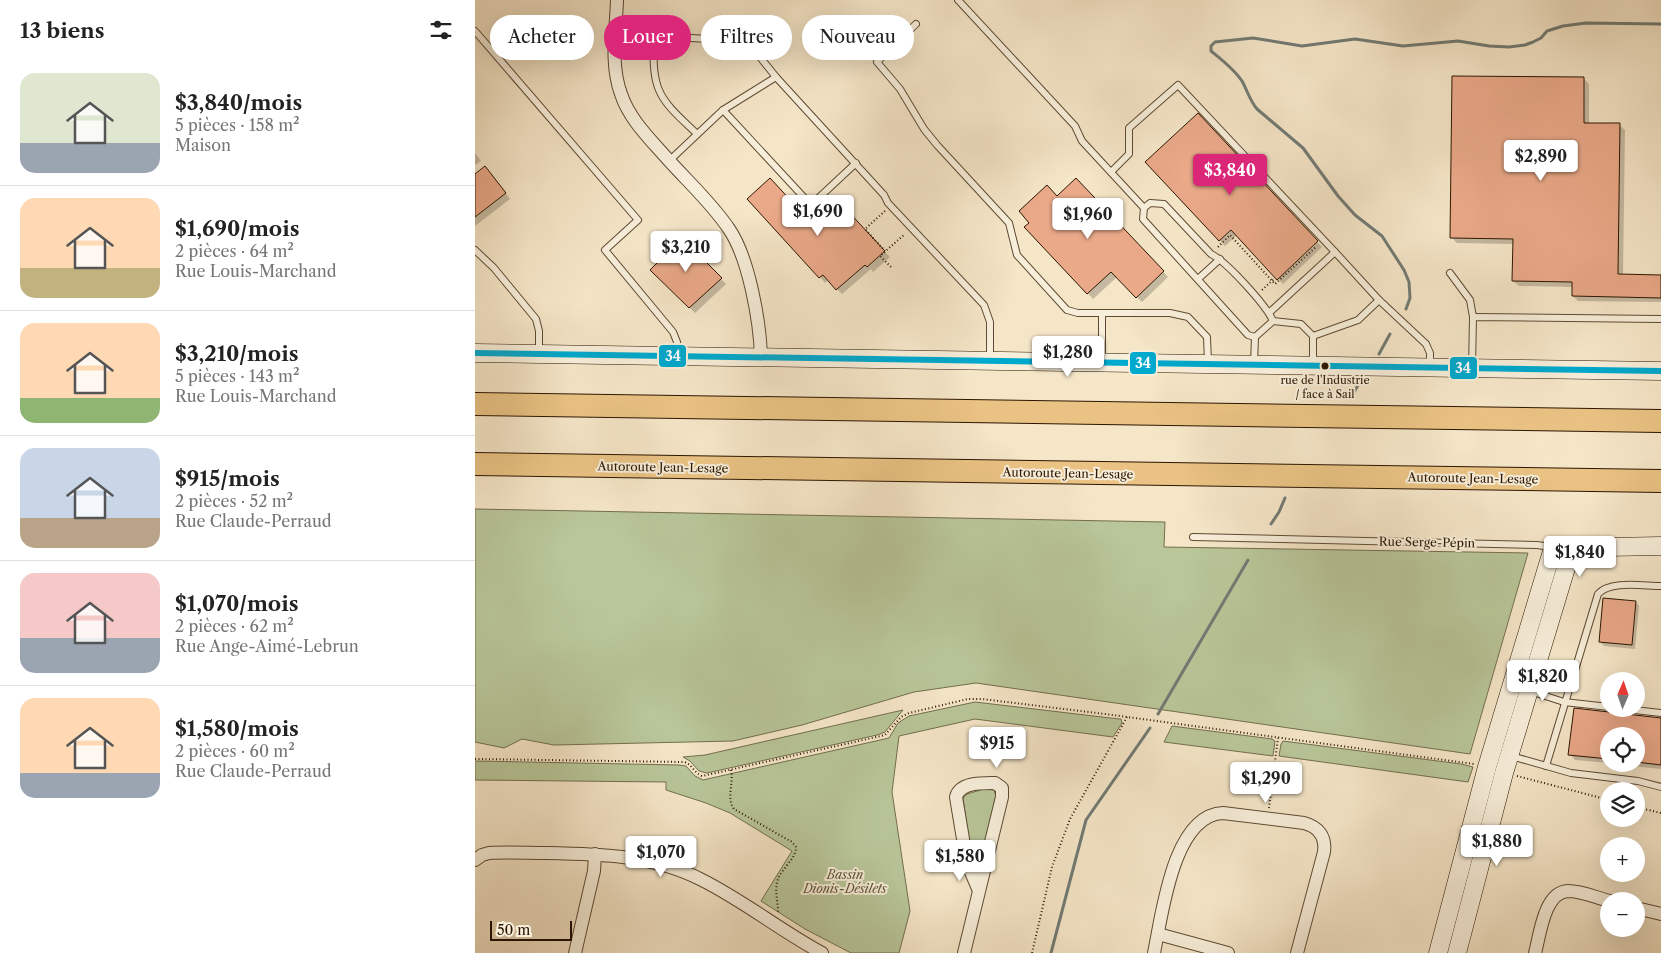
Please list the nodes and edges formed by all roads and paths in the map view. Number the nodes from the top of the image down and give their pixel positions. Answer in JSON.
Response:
{"nodes":[{"id":1,"x":617,"y":0,"type":"edge"},
{"id":2,"x":958,"y":0,"type":"edge"},
{"id":3,"x":916,"y":24,"type":"dead end"},
{"id":4,"x":475,"y":31,"type":"edge"},
{"id":5,"x":776,"y":77,"type":"junction"},
{"id":6,"x":723,"y":110,"type":"junction"},
{"id":7,"x":697,"y":134,"type":"junction"},
{"id":8,"x":669,"y":160,"type":"junction"},
{"id":9,"x":856,"y":163,"type":"junction"},
{"id":10,"x":1111,"y":172,"type":"junction"},
{"id":11,"x":891,"y":206,"type":"junction"},
{"id":12,"x":1144,"y":208,"type":"junction"},
{"id":13,"x":907,"y":232,"type":"dead end"},
{"id":14,"x":1317,"y":246,"type":"dead end"},
{"id":15,"x":475,"y":250,"type":"edge"},
{"id":16,"x":885,"y":251,"type":"junction"},
{"id":17,"x":1215,"y":251,"type":"dead end"},
{"id":18,"x":1335,"y":252,"type":"junction"},
{"id":19,"x":1220,"y":259,"type":"junction"},
{"id":20,"x":891,"y":267,"type":"dead end"},
{"id":21,"x":1450,"y":273,"type":"dead end"},
{"id":22,"x":1275,"y":278,"type":"dead end"},
{"id":23,"x":1198,"y":279,"type":"junction"},
{"id":24,"x":1272,"y":280,"type":"junction"},
{"id":25,"x":1255,"y":296,"type":"junction"},
{"id":26,"x":1379,"y":300,"type":"junction"},
{"id":27,"x":1269,"y":312,"type":"junction"},
{"id":28,"x":1102,"y":313,"type":"junction"},
{"id":29,"x":1473,"y":317,"type":"junction"},
{"id":30,"x":1661,"y":319,"type":"edge"},
{"id":31,"x":1273,"y":321,"type":"junction"},
{"id":32,"x":1313,"y":336,"type":"junction"},
{"id":33,"x":1255,"y":337,"type":"junction"},
{"id":34,"x":475,"y":354,"type":"edge"},
{"id":35,"x":539,"y":354,"type":"junction"},
{"id":36,"x":676,"y":356,"type":"junction"},
{"id":37,"x":761,"y":357,"type":"junction"},
{"id":38,"x":990,"y":361,"type":"junction"},
{"id":39,"x":1102,"y":363,"type":"junction"},
{"id":40,"x":1208,"y":364,"type":"junction"},
{"id":41,"x":1254,"y":365,"type":"junction"},
{"id":42,"x":1313,"y":366,"type":"junction"},
{"id":43,"x":1430,"y":368,"type":"junction"},
{"id":44,"x":1472,"y":368,"type":"junction"},
{"id":45,"x":1661,"y":370,"type":"edge"},
{"id":46,"x":475,"y":404,"type":"edge"},
{"id":47,"x":1661,"y":421,"type":"edge"},
{"id":48,"x":475,"y":464,"type":"edge"},
{"id":49,"x":1661,"y":481,"type":"edge"},
{"id":50,"x":1193,"y":537,"type":"dead end"},
{"id":51,"x":1661,"y":546,"type":"edge"},
{"id":52,"x":1553,"y":548,"type":"junction"},
{"id":53,"x":1572,"y":548,"type":"junction"},
{"id":54,"x":1661,"y":586,"type":"edge"},
{"id":55,"x":1530,"y":691,"type":"junction"},
{"id":56,"x":1564,"y":702,"type":"junction"},
{"id":57,"x":1600,"y":706,"type":"edge"},
{"id":58,"x":1645,"y":711,"type":"edge"},
{"id":59,"x":1661,"y":713,"type":"edge"},
{"id":60,"x":1127,"y":717,"type":"junction"},
{"id":61,"x":1278,"y":738,"type":"junction"},
{"id":62,"x":1509,"y":756,"type":"junction"},
{"id":63,"x":475,"y":759,"type":"edge"},
{"id":64,"x":1475,"y":764,"type":"dead end"},
{"id":65,"x":1546,"y":766,"type":"junction"},
{"id":66,"x":731,"y":770,"type":"junction"},
{"id":67,"x":1518,"y":776,"type":"dead end"},
{"id":68,"x":1661,"y":787,"type":"edge"},
{"id":69,"x":1600,"y":798,"type":"edge"},
{"id":70,"x":1269,"y":808,"type":"dead end"},
{"id":71,"x":1645,"y":810,"type":"edge"},
{"id":72,"x":1661,"y":814,"type":"edge"},
{"id":73,"x":595,"y":854,"type":"junction"},
{"id":74,"x":475,"y":860,"type":"edge"},
{"id":75,"x":979,"y":891,"type":"junction"},
{"id":76,"x":1600,"y":898,"type":"edge"},
{"id":77,"x":1645,"y":910,"type":"edge"},
{"id":78,"x":778,"y":914,"type":"dead end"},
{"id":79,"x":1661,"y":914,"type":"edge"},
{"id":80,"x":1158,"y":934,"type":"junction"},
{"id":81,"x":575,"y":953,"type":"edge"},
{"id":82,"x":822,"y":953,"type":"edge"},
{"id":83,"x":963,"y":953,"type":"edge"},
{"id":84,"x":1031,"y":953,"type":"edge"},
{"id":85,"x":1154,"y":953,"type":"edge"},
{"id":86,"x":1229,"y":953,"type":"edge"},
{"id":87,"x":1297,"y":953,"type":"edge"},
{"id":88,"x":1438,"y":953,"type":"edge"},
{"id":89,"x":1457,"y":953,"type":"edge"},
{"id":90,"x":1535,"y":953,"type":"edge"}],
"edges":[{"from":1,"to":8,"type":"street"},
{"from":2,"to":10,"type":"lane"},
{"from":3,"to":28,"type":"lane"},
{"from":4,"to":36,"type":"lane"},
{"from":5,"to":6,"type":"lane"},
{"from":5,"to":7,"type":"lane"},
{"from":5,"to":9,"type":"lane"},
{"from":6,"to":7,"type":"lane"},
{"from":6,"to":9,"type":"lane"},
{"from":7,"to":8,"type":"lane"},
{"from":8,"to":37,"type":"street"},
{"from":9,"to":11,"type":"lane"},
{"from":10,"to":12,"type":"lane"},
{"from":10,"to":18,"type":"lane"},
{"from":11,"to":16,"type":"path"},
{"from":11,"to":38,"type":"lane"},
{"from":12,"to":19,"type":"lane"},
{"from":12,"to":23,"type":"lane"},
{"from":13,"to":16,"type":"path"},
{"from":14,"to":24,"type":"path"},
{"from":15,"to":35,"type":"lane"},
{"from":16,"to":20,"type":"path"},
{"from":17,"to":24,"type":"path"},
{"from":18,"to":26,"type":"lane"},
{"from":18,"to":27,"type":"lane"},
{"from":19,"to":23,"type":"lane"},
{"from":19,"to":25,"type":"lane"},
{"from":21,"to":29,"type":"lane"},
{"from":22,"to":24,"type":"path"},
{"from":23,"to":33,"type":"lane"},
{"from":24,"to":25,"type":"path"},
{"from":25,"to":27,"type":"lane"},
{"from":26,"to":32,"type":"lane"},
{"from":26,"to":43,"type":"lane"},
{"from":27,"to":31,"type":"lane"},
{"from":28,"to":39,"type":"lane"},
{"from":28,"to":40,"type":"lane"},
{"from":29,"to":30,"type":"lane"},
{"from":29,"to":44,"type":"lane"},
{"from":31,"to":32,"type":"lane"},
{"from":31,"to":33,"type":"lane"},
{"from":32,"to":42,"type":"lane"},
{"from":33,"to":41,"type":"lane"},
{"from":34,"to":35,"type":"street"},
{"from":35,"to":36,"type":"street"},
{"from":36,"to":37,"type":"street"},
{"from":37,"to":38,"type":"street"},
{"from":38,"to":39,"type":"street"},
{"from":39,"to":40,"type":"street"},
{"from":40,"to":41,"type":"street"},
{"from":41,"to":42,"type":"street"},
{"from":42,"to":43,"type":"street"},
{"from":43,"to":44,"type":"street"},
{"from":44,"to":45,"type":"street"},
{"from":46,"to":47,"type":"highway"},
{"from":48,"to":49,"type":"highway","name":"Autoroute Jean-Lesage"},
{"from":50,"to":52,"type":"lane","name":"Rue Serge-Pépin"},
{"from":51,"to":53,"type":"street","name":"Rue Serge-Pépin"},
{"from":52,"to":53,"type":"street","name":"Rue Serge-Pépin"},
{"from":52,"to":88,"type":"street"},
{"from":53,"to":55,"type":"street"},
{"from":54,"to":56,"type":"lane"},
{"from":55,"to":56,"type":"lane"},
{"from":55,"to":62,"type":"street"},
{"from":56,"to":57,"type":"lane"},
{"from":56,"to":65,"type":"lane"},
{"from":58,"to":59,"type":"lane"},
{"from":60,"to":61,"type":"path"},
{"from":60,"to":66,"type":"path"},
{"from":60,"to":84,"type":"path"},
{"from":61,"to":64,"type":"path"},
{"from":61,"to":70,"type":"path"},
{"from":62,"to":65,"type":"lane"},
{"from":62,"to":89,"type":"street"},
{"from":63,"to":66,"type":"path"},
{"from":65,"to":68,"type":"lane"},
{"from":66,"to":78,"type":"path"},
{"from":67,"to":69,"type":"path"},
{"from":71,"to":72,"type":"path"},
{"from":73,"to":74,"type":"street"},
{"from":73,"to":81,"type":"street"},
{"from":73,"to":82,"type":"street"},
{"from":75,"to":75,"type":"street"},
{"from":75,"to":83,"type":"street"},
{"from":76,"to":90,"type":"street"},
{"from":77,"to":79,"type":"street"},
{"from":80,"to":85,"type":"street"},
{"from":80,"to":86,"type":"street"},
{"from":80,"to":87,"type":"street"}]}
